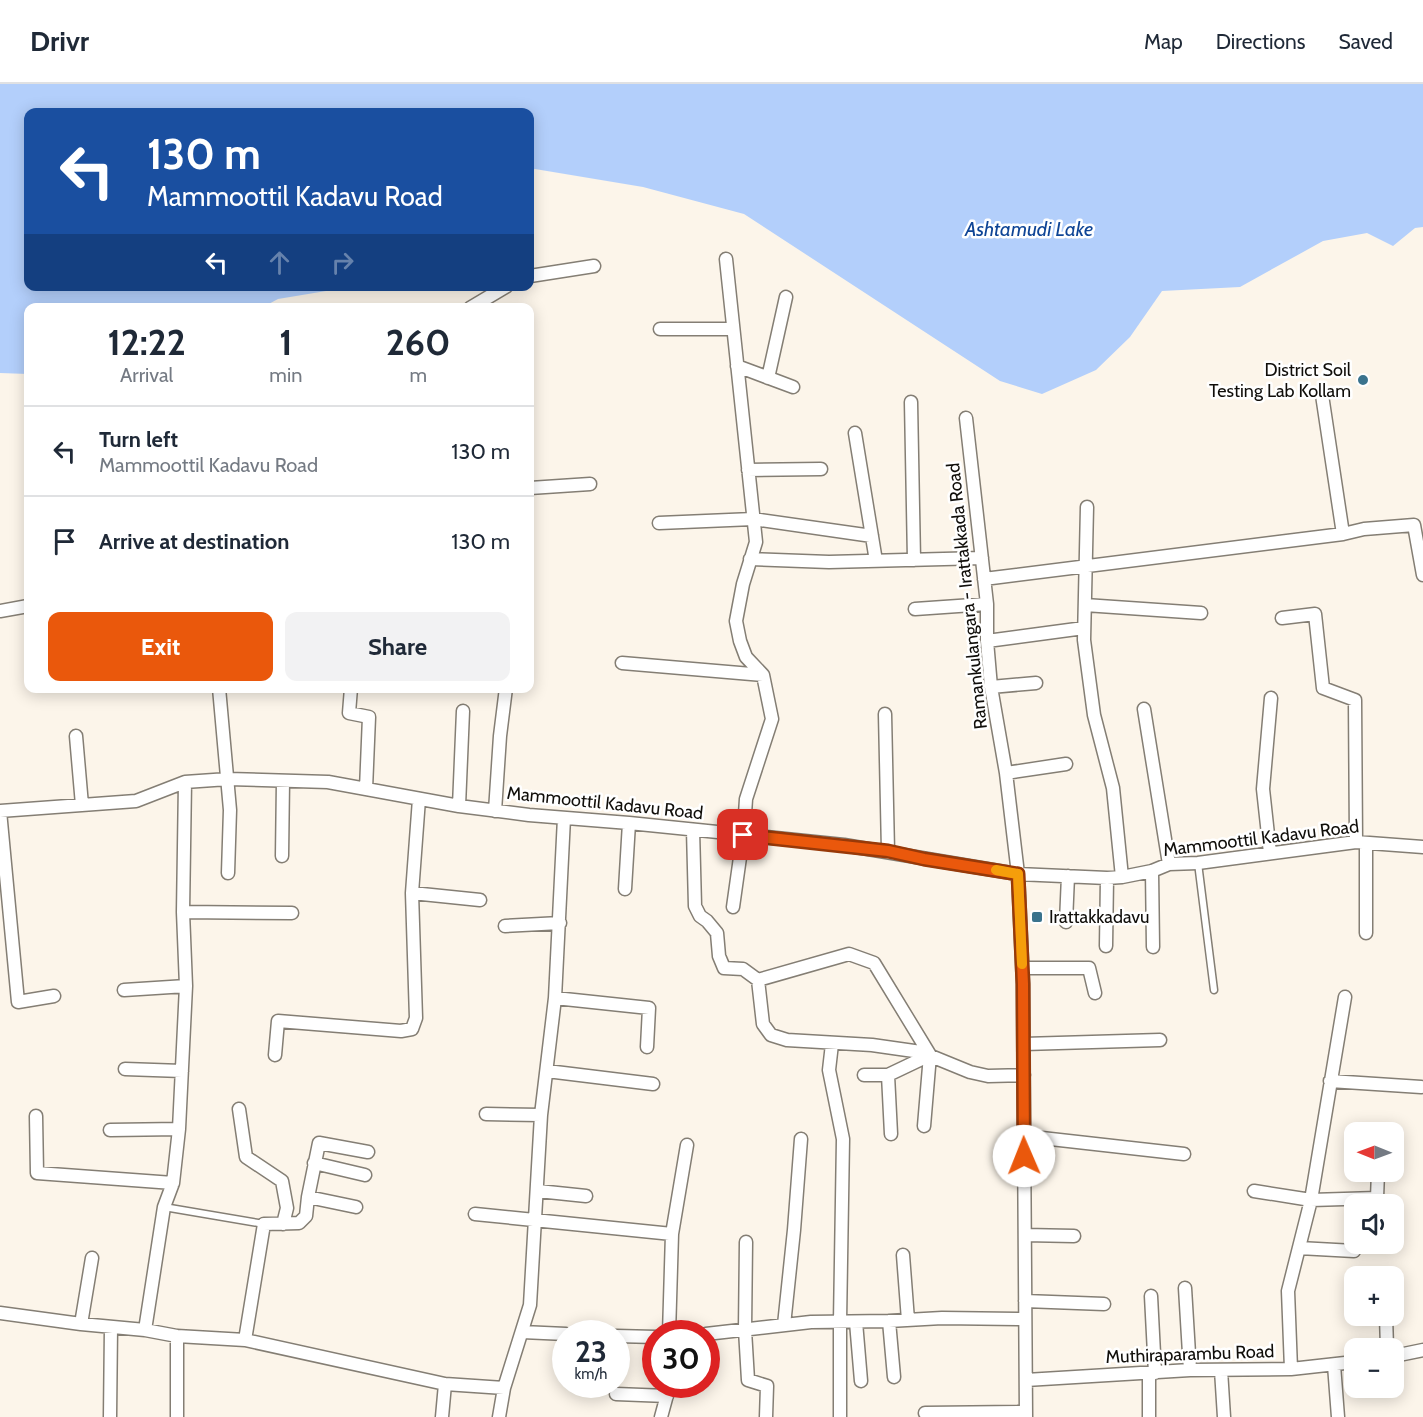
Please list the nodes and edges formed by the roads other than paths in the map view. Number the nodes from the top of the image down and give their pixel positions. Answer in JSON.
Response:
{"nodes":[{"id":1,"x":726,"y":259,"type":"dead end"},
{"id":2,"x":594,"y":267,"type":"dead end"},
{"id":3,"x":534,"y":275,"type":"edge"},
{"id":4,"x":499,"y":291,"type":"edge"},
{"id":5,"x":786,"y":297,"type":"dead end"},
{"id":6,"x":478,"y":303,"type":"edge"},
{"id":7,"x":660,"y":329,"type":"dead end"},
{"id":8,"x":733,"y":329,"type":"junction"},
{"id":9,"x":737,"y":366,"type":"junction"},
{"id":10,"x":768,"y":378,"type":"junction"},
{"id":11,"x":793,"y":387,"type":"dead end"},
{"id":12,"x":1322,"y":395,"type":"dead end"},
{"id":13,"x":911,"y":402,"type":"dead end"},
{"id":14,"x":966,"y":418,"type":"dead end"},
{"id":15,"x":855,"y":433,"type":"dead end"},
{"id":16,"x":821,"y":469,"type":"dead end"},
{"id":17,"x":748,"y":470,"type":"junction"},
{"id":18,"x":590,"y":484,"type":"dead end"},
{"id":19,"x":534,"y":488,"type":"edge"},
{"id":20,"x":1087,"y":507,"type":"dead end"},
{"id":21,"x":753,"y":519,"type":"junction"},
{"id":22,"x":659,"y":523,"type":"dead end"},
{"id":23,"x":1343,"y":534,"type":"junction"},
{"id":24,"x":872,"y":536,"type":"junction"},
{"id":25,"x":1420,"y":544,"type":"edge"},
{"id":26,"x":982,"y":558,"type":"junction"},
{"id":27,"x":750,"y":559,"type":"junction"},
{"id":28,"x":914,"y":560,"type":"junction"},
{"id":29,"x":876,"y":561,"type":"junction"},
{"id":30,"x":1086,"y":566,"type":"junction"},
{"id":31,"x":1423,"y":575,"type":"edge"},
{"id":32,"x":984,"y":579,"type":"junction"},
{"id":33,"x":987,"y":604,"type":"junction"},
{"id":34,"x":1085,"y":605,"type":"junction"},
{"id":35,"x":24,"y":607,"type":"edge"},
{"id":36,"x":915,"y":609,"type":"dead end"},
{"id":37,"x":0,"y":611,"type":"edge"},
{"id":38,"x":1201,"y":613,"type":"dead end"},
{"id":39,"x":1282,"y":618,"type":"dead end"},
{"id":40,"x":1084,"y":628,"type":"junction"},
{"id":41,"x":987,"y":641,"type":"junction"},
{"id":42,"x":622,"y":663,"type":"dead end"},
{"id":43,"x":763,"y":675,"type":"junction"},
{"id":44,"x":1036,"y":683,"type":"dead end"},
{"id":45,"x":991,"y":687,"type":"junction"},
{"id":46,"x":219,"y":693,"type":"edge"},
{"id":47,"x":351,"y":693,"type":"edge"},
{"id":48,"x":505,"y":693,"type":"edge"},
{"id":49,"x":1271,"y":698,"type":"dead end"},
{"id":50,"x":1144,"y":709,"type":"dead end"},
{"id":51,"x":463,"y":711,"type":"dead end"},
{"id":52,"x":885,"y":714,"type":"dead end"},
{"id":53,"x":76,"y":736,"type":"dead end"},
{"id":54,"x":1066,"y":764,"type":"dead end"},
{"id":55,"x":1006,"y":773,"type":"junction"},
{"id":56,"x":228,"y":779,"type":"junction"},
{"id":57,"x":283,"y":781,"type":"junction"},
{"id":58,"x":184,"y":782,"type":"junction"},
{"id":59,"x":366,"y":789,"type":"junction"},
{"id":60,"x":419,"y":799,"type":"junction"},
{"id":61,"x":82,"y":805,"type":"junction"},
{"id":62,"x":459,"y":806,"type":"junction"},
{"id":63,"x":495,"y":811,"type":"junction"},
{"id":64,"x":0,"y":812,"type":"edge"},
{"id":65,"x":564,"y":818,"type":"junction"},
{"id":66,"x":629,"y":823,"type":"junction"},
{"id":67,"x":693,"y":830,"type":"junction"},
{"id":68,"x":743,"y":835,"type":"junction"},
{"id":69,"x":1361,"y":843,"type":"junction"},
{"id":70,"x":1423,"y":847,"type":"edge"},
{"id":71,"x":888,"y":851,"type":"junction"},
{"id":72,"x":1270,"y":853,"type":"junction"},
{"id":73,"x":282,"y":856,"type":"dead end"},
{"id":74,"x":1198,"y":863,"type":"junction"},
{"id":75,"x":1169,"y":864,"type":"junction"},
{"id":76,"x":1152,"y":871,"type":"junction"},
{"id":77,"x":228,"y":873,"type":"dead end"},
{"id":78,"x":1018,"y":874,"type":"junction"},
{"id":79,"x":1068,"y":876,"type":"junction"},
{"id":80,"x":1122,"y":877,"type":"junction"},
{"id":81,"x":1107,"y":878,"type":"junction"},
{"id":82,"x":625,"y":889,"type":"dead end"},
{"id":83,"x":412,"y":893,"type":"junction"},
{"id":84,"x":480,"y":900,"type":"dead end"},
{"id":85,"x":733,"y":906,"type":"dead end"},
{"id":86,"x":183,"y":912,"type":"junction"},
{"id":87,"x":292,"y":914,"type":"dead end"},
{"id":88,"x":1066,"y":922,"type":"dead end"},
{"id":89,"x":560,"y":923,"type":"junction"},
{"id":90,"x":506,"y":926,"type":"dead end"},
{"id":91,"x":1366,"y":933,"type":"dead end"},
{"id":92,"x":1106,"y":946,"type":"dead end"},
{"id":93,"x":1153,"y":947,"type":"dead end"},
{"id":94,"x":1023,"y":968,"type":"junction"},
{"id":95,"x":758,"y":980,"type":"junction"},
{"id":96,"x":186,"y":986,"type":"junction"},
{"id":97,"x":124,"y":990,"type":"dead end"},
{"id":98,"x":1214,"y":990,"type":"dead end"},
{"id":99,"x":1095,"y":993,"type":"dead end"},
{"id":100,"x":54,"y":996,"type":"dead end"},
{"id":101,"x":1345,"y":997,"type":"dead end"},
{"id":102,"x":555,"y":998,"type":"junction"},
{"id":103,"x":1160,"y":1040,"type":"dead end"},
{"id":104,"x":832,"y":1044,"type":"junction"},
{"id":105,"x":1024,"y":1044,"type":"junction"},
{"id":106,"x":647,"y":1047,"type":"dead end"},
{"id":107,"x":275,"y":1055,"type":"dead end"},
{"id":108,"x":930,"y":1055,"type":"junction"},
{"id":109,"x":125,"y":1069,"type":"dead end"},
{"id":110,"x":182,"y":1071,"type":"junction"},
{"id":111,"x":547,"y":1071,"type":"junction"},
{"id":112,"x":864,"y":1075,"type":"dead end"},
{"id":113,"x":888,"y":1075,"type":"junction"},
{"id":114,"x":1024,"y":1075,"type":"junction"},
{"id":115,"x":1330,"y":1081,"type":"junction"},
{"id":116,"x":654,"y":1084,"type":"dead end"},
{"id":117,"x":1421,"y":1087,"type":"dead end"},
{"id":118,"x":239,"y":1109,"type":"dead end"},
{"id":119,"x":486,"y":1114,"type":"dead end"},
{"id":120,"x":541,"y":1115,"type":"junction"},
{"id":121,"x":36,"y":1116,"type":"dead end"},
{"id":122,"x":924,"y":1126,"type":"dead end"},
{"id":123,"x":179,"y":1129,"type":"junction"},
{"id":124,"x":110,"y":1130,"type":"dead end"},
{"id":125,"x":891,"y":1134,"type":"dead end"},
{"id":126,"x":1024,"y":1136,"type":"junction"},
{"id":127,"x":801,"y":1140,"type":"dead end"},
{"id":128,"x":687,"y":1145,"type":"dead end"},
{"id":129,"x":368,"y":1152,"type":"dead end"},
{"id":130,"x":1184,"y":1154,"type":"dead end"},
{"id":131,"x":314,"y":1163,"type":"junction"},
{"id":132,"x":365,"y":1175,"type":"dead end"},
{"id":133,"x":1378,"y":1182,"type":"edge"},
{"id":134,"x":173,"y":1183,"type":"junction"},
{"id":135,"x":538,"y":1191,"type":"junction"},
{"id":136,"x":1254,"y":1191,"type":"dead end"},
{"id":137,"x":586,"y":1196,"type":"dead end"},
{"id":138,"x":308,"y":1197,"type":"junction"},
{"id":139,"x":1311,"y":1200,"type":"junction"},
{"id":140,"x":164,"y":1207,"type":"junction"},
{"id":141,"x":356,"y":1207,"type":"dead end"},
{"id":142,"x":475,"y":1214,"type":"dead end"},
{"id":143,"x":536,"y":1220,"type":"junction"},
{"id":144,"x":264,"y":1224,"type":"junction"},
{"id":145,"x":283,"y":1224,"type":"junction"},
{"id":146,"x":672,"y":1234,"type":"junction"},
{"id":147,"x":1026,"y":1235,"type":"junction"},
{"id":148,"x":1074,"y":1236,"type":"dead end"},
{"id":149,"x":746,"y":1242,"type":"dead end"},
{"id":150,"x":1299,"y":1248,"type":"junction"},
{"id":151,"x":1344,"y":1250,"type":"edge"},
{"id":152,"x":903,"y":1255,"type":"dead end"},
{"id":153,"x":92,"y":1258,"type":"dead end"},
{"id":154,"x":1185,"y":1288,"type":"dead end"},
{"id":155,"x":1151,"y":1296,"type":"dead end"},
{"id":156,"x":1025,"y":1301,"type":"junction"},
{"id":157,"x":1104,"y":1304,"type":"dead end"},
{"id":158,"x":0,"y":1313,"type":"edge"},
{"id":159,"x":1025,"y":1319,"type":"junction"},
{"id":160,"x":669,"y":1320,"type":"edge"},
{"id":161,"x":908,"y":1320,"type":"junction"},
{"id":162,"x":889,"y":1321,"type":"junction"},
{"id":163,"x":840,"y":1322,"type":"junction"},
{"id":164,"x":856,"y":1322,"type":"junction"},
{"id":165,"x":81,"y":1324,"type":"junction"},
{"id":166,"x":784,"y":1325,"type":"junction"},
{"id":167,"x":111,"y":1327,"type":"junction"},
{"id":168,"x":145,"y":1330,"type":"junction"},
{"id":169,"x":745,"y":1330,"type":"junction"},
{"id":170,"x":522,"y":1332,"type":"junction"},
{"id":171,"x":552,"y":1333,"type":"edge"},
{"id":172,"x":720,"y":1333,"type":"edge"},
{"id":173,"x":177,"y":1336,"type":"junction"},
{"id":174,"x":245,"y":1340,"type":"junction"},
{"id":175,"x":1423,"y":1350,"type":"edge"},
{"id":176,"x":1404,"y":1354,"type":"edge"},
{"id":177,"x":1344,"y":1364,"type":"edge"},
{"id":178,"x":1334,"y":1365,"type":"junction"},
{"id":179,"x":1291,"y":1369,"type":"junction"},
{"id":180,"x":1190,"y":1370,"type":"junction"},
{"id":181,"x":1221,"y":1370,"type":"junction"},
{"id":182,"x":1152,"y":1373,"type":"junction"},
{"id":183,"x":894,"y":1377,"type":"dead end"},
{"id":184,"x":1026,"y":1380,"type":"junction"},
{"id":185,"x":861,"y":1381,"type":"dead end"},
{"id":186,"x":445,"y":1384,"type":"junction"},
{"id":187,"x":504,"y":1388,"type":"junction"},
{"id":188,"x":666,"y":1398,"type":"edge"},
{"id":189,"x":925,"y":1413,"type":"dead end"},
{"id":190,"x":1026,"y":1415,"type":"edge"},
{"id":191,"x":110,"y":1417,"type":"edge"},
{"id":192,"x":177,"y":1417,"type":"edge"},
{"id":193,"x":442,"y":1417,"type":"edge"},
{"id":194,"x":499,"y":1417,"type":"edge"},
{"id":195,"x":661,"y":1417,"type":"edge"},
{"id":196,"x":766,"y":1417,"type":"edge"},
{"id":197,"x":840,"y":1417,"type":"edge"},
{"id":198,"x":1149,"y":1417,"type":"edge"},
{"id":199,"x":1224,"y":1417,"type":"edge"},
{"id":200,"x":1338,"y":1417,"type":"edge"}],
"edges":[{"from":1,"to":8,"type":"street"},
{"from":2,"to":3,"type":"street"},
{"from":4,"to":6,"type":"street"},
{"from":5,"to":10,"type":"street"},
{"from":7,"to":8,"type":"street"},
{"from":8,"to":9,"type":"street"},
{"from":9,"to":10,"type":"street"},
{"from":9,"to":17,"type":"street"},
{"from":10,"to":11,"type":"street"},
{"from":12,"to":23,"type":"street"},
{"from":13,"to":28,"type":"street"},
{"from":14,"to":26,"type":"street","name":"Ramankulangara - Irattakkada Road"},
{"from":15,"to":24,"type":"street"},
{"from":16,"to":17,"type":"street"},
{"from":17,"to":21,"type":"street"},
{"from":18,"to":19,"type":"street"},
{"from":20,"to":30,"type":"street"},
{"from":21,"to":22,"type":"street"},
{"from":21,"to":24,"type":"street"},
{"from":21,"to":27,"type":"street"},
{"from":23,"to":25,"type":"street"},
{"from":23,"to":30,"type":"street"},
{"from":24,"to":29,"type":"street"},
{"from":25,"to":31,"type":"street"},
{"from":26,"to":28,"type":"street"},
{"from":26,"to":32,"type":"street","name":"Ramankulangara - Irattakkada Road"},
{"from":27,"to":29,"type":"street"},
{"from":27,"to":43,"type":"street"},
{"from":28,"to":29,"type":"street"},
{"from":30,"to":32,"type":"street"},
{"from":30,"to":34,"type":"street"},
{"from":32,"to":33,"type":"street","name":"Ramankulangara - Irattakkada Road"},
{"from":33,"to":36,"type":"street"},
{"from":33,"to":41,"type":"street","name":"Ramankulangara - Irattakkada Road"},
{"from":34,"to":38,"type":"street"},
{"from":34,"to":40,"type":"street"},
{"from":35,"to":37,"type":"street"},
{"from":39,"to":69,"type":"street"},
{"from":40,"to":41,"type":"street"},
{"from":40,"to":80,"type":"street"},
{"from":41,"to":45,"type":"street","name":"Ramankulangara - Irattakkada Road"},
{"from":42,"to":43,"type":"street"},
{"from":43,"to":68,"type":"street"},
{"from":44,"to":45,"type":"street"},
{"from":45,"to":55,"type":"street","name":"Ramankulangara - Irattakkada Road"},
{"from":46,"to":56,"type":"street"},
{"from":47,"to":59,"type":"street"},
{"from":48,"to":63,"type":"street"},
{"from":49,"to":72,"type":"street"},
{"from":50,"to":75,"type":"street"},
{"from":51,"to":62,"type":"street"},
{"from":52,"to":71,"type":"street"},
{"from":53,"to":61,"type":"street"},
{"from":54,"to":55,"type":"street"},
{"from":55,"to":78,"type":"street","name":"Ramankulangara - Irattakkada Road"},
{"from":56,"to":57,"type":"street","name":"Mammoottil Kadavu Road"},
{"from":56,"to":58,"type":"street","name":"Mammoottil Kadavu Road"},
{"from":56,"to":77,"type":"street"},
{"from":57,"to":59,"type":"street","name":"Mammoottil Kadavu Road"},
{"from":57,"to":73,"type":"street"},
{"from":58,"to":61,"type":"street","name":"Mammoottil Kadavu Road"},
{"from":58,"to":86,"type":"street"},
{"from":59,"to":60,"type":"street","name":"Mammoottil Kadavu Road"},
{"from":60,"to":62,"type":"street","name":"Mammoottil Kadavu Road"},
{"from":60,"to":83,"type":"street"},
{"from":61,"to":64,"type":"street","name":"Mammoottil Kadavu Road"},
{"from":62,"to":63,"type":"street","name":"Mammoottil Kadavu Road"},
{"from":63,"to":65,"type":"street","name":"Mammoottil Kadavu Road"},
{"from":64,"to":100,"type":"street"},
{"from":65,"to":66,"type":"street","name":"Mammoottil Kadavu Road"},
{"from":65,"to":89,"type":"street"},
{"from":66,"to":67,"type":"street","name":"Mammoottil Kadavu Road"},
{"from":66,"to":82,"type":"street"},
{"from":67,"to":68,"type":"street","name":"Mammoottil Kadavu Road"},
{"from":67,"to":95,"type":"street"},
{"from":68,"to":71,"type":"street","name":"Mammoottil Kadavu Road"},
{"from":68,"to":85,"type":"street"},
{"from":69,"to":70,"type":"street","name":"Mammoottil Kadavu Road"},
{"from":69,"to":72,"type":"street","name":"Mammoottil Kadavu Road"},
{"from":69,"to":91,"type":"street"},
{"from":71,"to":78,"type":"street","name":"Mammoottil Kadavu Road"},
{"from":72,"to":74,"type":"street","name":"Mammoottil Kadavu Road"},
{"from":74,"to":75,"type":"street","name":"Mammoottil Kadavu Road"},
{"from":74,"to":98,"type":"lane"},
{"from":75,"to":76,"type":"street","name":"Mammoottil Kadavu Road"},
{"from":76,"to":80,"type":"street","name":"Mammoottil Kadavu Road"},
{"from":76,"to":93,"type":"street"},
{"from":78,"to":79,"type":"street","name":"Mammoottil Kadavu Road"},
{"from":78,"to":94,"type":"street","name":"Ramankulangara - Irattakkada Road"},
{"from":79,"to":81,"type":"street","name":"Mammoottil Kadavu Road"},
{"from":79,"to":88,"type":"street"},
{"from":80,"to":81,"type":"street","name":"Mammoottil Kadavu Road"},
{"from":81,"to":92,"type":"street"},
{"from":83,"to":84,"type":"street"},
{"from":83,"to":107,"type":"street"},
{"from":86,"to":87,"type":"street"},
{"from":86,"to":96,"type":"street"},
{"from":89,"to":90,"type":"street"},
{"from":89,"to":102,"type":"street"},
{"from":94,"to":99,"type":"street"},
{"from":94,"to":105,"type":"street","name":"Ramankulangara - Irattakkada Road"},
{"from":95,"to":104,"type":"street"},
{"from":95,"to":108,"type":"street"},
{"from":96,"to":97,"type":"street"},
{"from":96,"to":110,"type":"street"},
{"from":101,"to":115,"type":"street"},
{"from":102,"to":106,"type":"street"},
{"from":102,"to":111,"type":"street"},
{"from":103,"to":105,"type":"street"},
{"from":104,"to":108,"type":"street"},
{"from":104,"to":163,"type":"street"},
{"from":105,"to":114,"type":"street","name":"Ramankulangara - Irattakkada Road"},
{"from":108,"to":113,"type":"street"},
{"from":108,"to":114,"type":"street"},
{"from":108,"to":122,"type":"street"},
{"from":109,"to":110,"type":"street"},
{"from":110,"to":123,"type":"street"},
{"from":111,"to":116,"type":"street"},
{"from":111,"to":120,"type":"street"},
{"from":112,"to":113,"type":"street"},
{"from":113,"to":125,"type":"street"},
{"from":114,"to":126,"type":"street","name":"Ramankulangara - Irattakkada Road"},
{"from":115,"to":117,"type":"street"},
{"from":115,"to":139,"type":"street"},
{"from":118,"to":145,"type":"street"},
{"from":119,"to":120,"type":"street"},
{"from":120,"to":135,"type":"street"},
{"from":121,"to":134,"type":"street"},
{"from":123,"to":124,"type":"street"},
{"from":123,"to":134,"type":"street"},
{"from":126,"to":130,"type":"street"},
{"from":126,"to":147,"type":"street","name":"Ramankulangara - Irattakkada Road"},
{"from":127,"to":166,"type":"street"},
{"from":128,"to":146,"type":"street"},
{"from":129,"to":131,"type":"street"},
{"from":131,"to":132,"type":"street"},
{"from":131,"to":138,"type":"street"},
{"from":133,"to":139,"type":"street"},
{"from":134,"to":140,"type":"street"},
{"from":135,"to":137,"type":"street"},
{"from":135,"to":143,"type":"street"},
{"from":136,"to":139,"type":"street"},
{"from":138,"to":141,"type":"street"},
{"from":138,"to":145,"type":"street"},
{"from":139,"to":150,"type":"street"},
{"from":140,"to":144,"type":"lane"},
{"from":140,"to":168,"type":"street"},
{"from":142,"to":143,"type":"street"},
{"from":143,"to":146,"type":"street"},
{"from":143,"to":170,"type":"street"},
{"from":144,"to":145,"type":"street"},
{"from":144,"to":174,"type":"street"},
{"from":146,"to":160,"type":"street"},
{"from":147,"to":148,"type":"street"},
{"from":147,"to":156,"type":"street","name":"Ramankulangara - Irattakkada Road"},
{"from":149,"to":169,"type":"street"},
{"from":150,"to":151,"type":"street"},
{"from":150,"to":179,"type":"street"},
{"from":152,"to":161,"type":"street"},
{"from":153,"to":165,"type":"street"},
{"from":154,"to":180,"type":"street"},
{"from":155,"to":182,"type":"street"},
{"from":156,"to":157,"type":"street"},
{"from":156,"to":159,"type":"street","name":"Ramankulangara - Irattakkada Road"},
{"from":158,"to":165,"type":"street"},
{"from":159,"to":161,"type":"street"},
{"from":159,"to":184,"type":"street","name":"Ramankulangara - Irattakkada Road"},
{"from":161,"to":162,"type":"street"},
{"from":162,"to":164,"type":"street"},
{"from":162,"to":183,"type":"street"},
{"from":163,"to":164,"type":"street"},
{"from":163,"to":166,"type":"street"},
{"from":163,"to":197,"type":"street"},
{"from":164,"to":185,"type":"street"},
{"from":165,"to":167,"type":"street"},
{"from":166,"to":169,"type":"street"},
{"from":167,"to":168,"type":"street"},
{"from":167,"to":191,"type":"street"},
{"from":168,"to":173,"type":"street"},
{"from":169,"to":172,"type":"street"},
{"from":169,"to":196,"type":"street"},
{"from":170,"to":171,"type":"street"},
{"from":170,"to":187,"type":"street"},
{"from":173,"to":174,"type":"street"},
{"from":173,"to":192,"type":"street"},
{"from":174,"to":186,"type":"street"},
{"from":175,"to":176,"type":"street"},
{"from":177,"to":178,"type":"street","name":"Muthiraparambu Road"},
{"from":178,"to":179,"type":"street","name":"Muthiraparambu Road"},
{"from":178,"to":200,"type":"street"},
{"from":179,"to":181,"type":"street","name":"Muthiraparambu Road"},
{"from":180,"to":181,"type":"street","name":"Muthiraparambu Road"},
{"from":180,"to":182,"type":"street","name":"Muthiraparambu Road"},
{"from":181,"to":199,"type":"street"},
{"from":182,"to":184,"type":"street","name":"Muthiraparambu Road"},
{"from":182,"to":198,"type":"street"},
{"from":184,"to":190,"type":"street","name":"Ramankulangara - Irattakkada Road"},
{"from":186,"to":187,"type":"street"},
{"from":186,"to":193,"type":"street"},
{"from":187,"to":194,"type":"street"},
{"from":188,"to":195,"type":"street"},
{"from":189,"to":190,"type":"street"}]}
